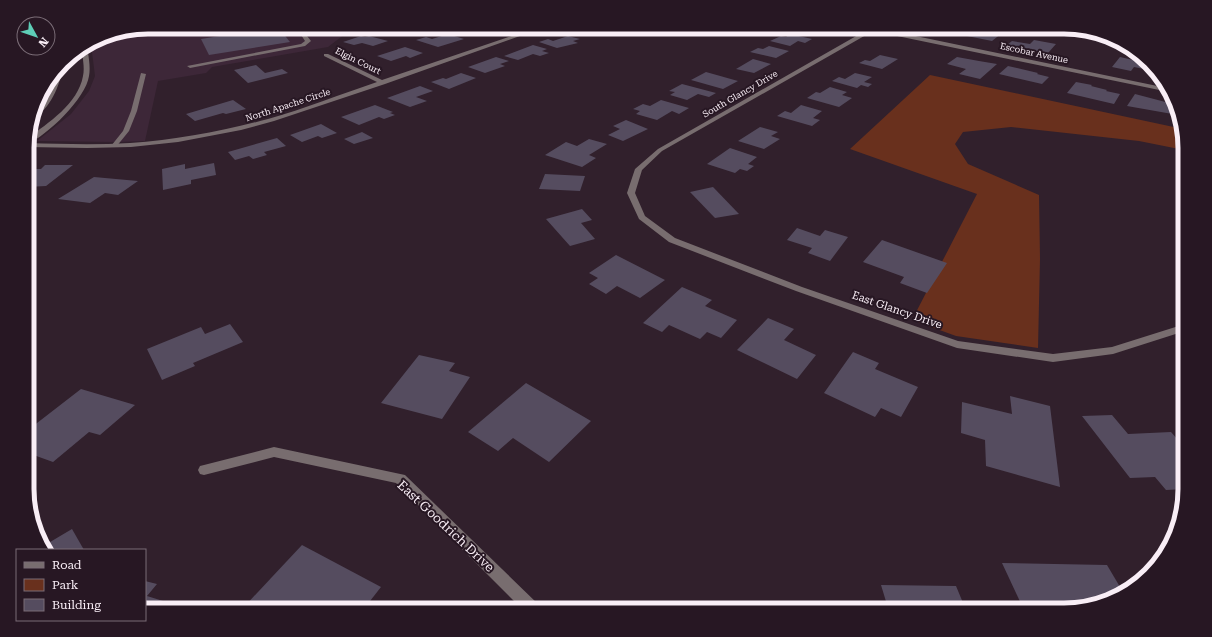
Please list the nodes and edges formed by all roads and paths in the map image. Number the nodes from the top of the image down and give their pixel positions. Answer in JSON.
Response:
{"nodes":[{"id":1,"x":303,"y":34,"type":"edge"},
{"id":2,"x":523,"y":34,"type":"edge"},
{"id":3,"x":863,"y":34,"type":"edge"},
{"id":4,"x":902,"y":34,"type":"edge"},
{"id":5,"x":85,"y":53,"type":"edge"},
{"id":6,"x":326,"y":56,"type":"dead end"},
{"id":7,"x":190,"y":66,"type":"dead end"},
{"id":8,"x":143,"y":74,"type":"dead end"},
{"id":9,"x":58,"y":79,"type":"edge"},
{"id":10,"x":383,"y":83,"type":"junction"},
{"id":11,"x":1161,"y":89,"type":"edge"},
{"id":12,"x":42,"y":106,"type":"edge"},
{"id":13,"x":35,"y":136,"type":"edge"},
{"id":14,"x":34,"y":145,"type":"edge"},
{"id":15,"x":114,"y":146,"type":"junction"},
{"id":16,"x":631,"y":193,"type":"joint"},
{"id":17,"x":1178,"y":329,"type":"edge"},
{"id":18,"x":204,"y":470,"type":"dead end"},
{"id":19,"x":527,"y":603,"type":"edge"}],
"edges":[{"from":1,"to":7,"type":"street"},
{"from":2,"to":10,"type":"street","name":"North Apache Circle"},
{"from":3,"to":16,"type":"street","name":"South Glancy Drive"},
{"from":4,"to":11,"type":"street","name":"Escobar Avenue"},
{"from":5,"to":13,"type":"street"},
{"from":6,"to":10,"type":"street","name":"Elgin Court"},
{"from":8,"to":15,"type":"street"},
{"from":9,"to":12,"type":"street"},
{"from":10,"to":15,"type":"street","name":"North Apache Circle"},
{"from":14,"to":15,"type":"street","name":"North Apache Circle"},
{"from":16,"to":17,"type":"street","name":"East Glancy Drive"},
{"from":18,"to":19,"type":"street","name":"East Goodrich Drive"}]}
